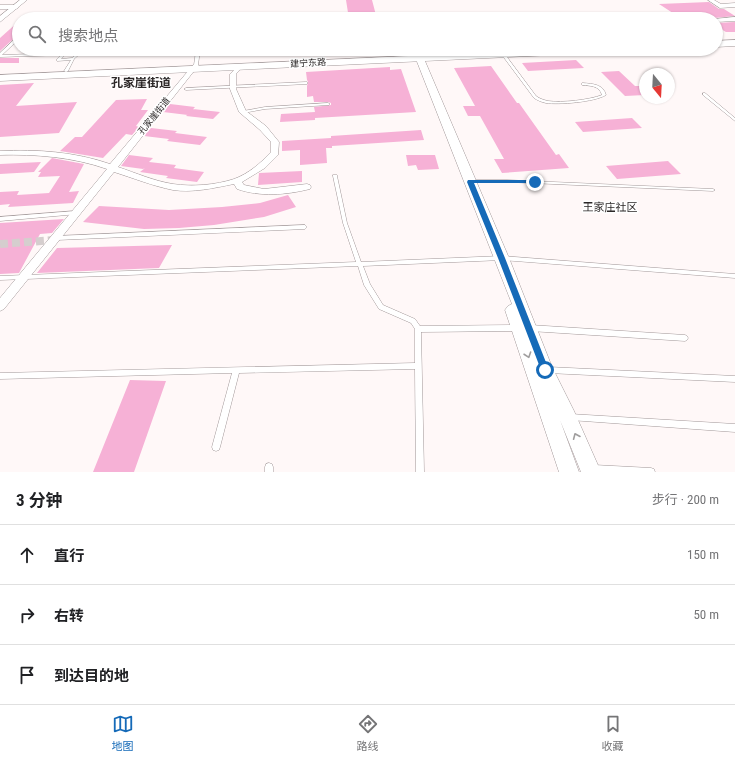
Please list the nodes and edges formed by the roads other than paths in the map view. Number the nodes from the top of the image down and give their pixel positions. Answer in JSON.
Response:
{"nodes":[{"id":1,"x":24,"y":0,"type":"edge"},
{"id":2,"x":710,"y":0,"type":"edge"},
{"id":3,"x":735,"y":5,"type":"edge"},
{"id":4,"x":722,"y":6,"type":"junction"},
{"id":5,"x":0,"y":7,"type":"edge"},
{"id":6,"x":16,"y":7,"type":"junction"},
{"id":7,"x":735,"y":13,"type":"edge"},
{"id":8,"x":735,"y":19,"type":"edge"},
{"id":9,"x":0,"y":20,"type":"edge"},
{"id":10,"x":723,"y":20,"type":"edge"},
{"id":11,"x":735,"y":40,"type":"edge"},
{"id":12,"x":723,"y":41,"type":"edge"},
{"id":13,"x":735,"y":43,"type":"edge"},
{"id":14,"x":12,"y":44,"type":"edge"},
{"id":15,"x":723,"y":44,"type":"edge"},
{"id":16,"x":0,"y":55,"type":"edge"},
{"id":17,"x":12,"y":55,"type":"edge"},
{"id":18,"x":61,"y":56,"type":"edge"},
{"id":19,"x":76,"y":56,"type":"edge"},
{"id":20,"x":197,"y":56,"type":"edge"},
{"id":21,"x":414,"y":56,"type":"junction"},
{"id":22,"x":504,"y":56,"type":"edge"},
{"id":23,"x":73,"y":59,"type":"junction"},
{"id":24,"x":194,"y":67,"type":"junction"},
{"id":25,"x":239,"y":67,"type":"junction"},
{"id":26,"x":66,"y":71,"type":"junction"},
{"id":27,"x":0,"y":74,"type":"edge"},
{"id":28,"x":0,"y":78,"type":"edge"},
{"id":29,"x":306,"y":83,"type":"dead end"},
{"id":30,"x":583,"y":84,"type":"dead end"},
{"id":31,"x":233,"y":86,"type":"junction"},
{"id":32,"x":186,"y":89,"type":"dead end"},
{"id":33,"x":704,"y":94,"type":"dead end"},
{"id":34,"x":328,"y":104,"type":"dead end"},
{"id":35,"x":243,"y":112,"type":"junction"},
{"id":36,"x":735,"y":120,"type":"edge"},
{"id":37,"x":0,"y":153,"type":"edge"},
{"id":38,"x":112,"y":168,"type":"junction"},
{"id":39,"x":335,"y":176,"type":"dead end"},
{"id":40,"x":237,"y":181,"type":"junction"},
{"id":41,"x":470,"y":182,"type":"junction"},
{"id":42,"x":306,"y":187,"type":"dead end"},
{"id":43,"x":713,"y":190,"type":"dead end"},
{"id":44,"x":76,"y":213,"type":"junction"},
{"id":45,"x":0,"y":219,"type":"edge"},
{"id":46,"x":305,"y":227,"type":"dead end"},
{"id":47,"x":57,"y":238,"type":"junction"},
{"id":48,"x":497,"y":258,"type":"junction"},
{"id":49,"x":360,"y":264,"type":"junction"},
{"id":50,"x":735,"y":276,"type":"edge"},
{"id":51,"x":24,"y":277,"type":"junction"},
{"id":52,"x":0,"y":278,"type":"edge"},
{"id":53,"x":0,"y":306,"type":"edge"},
{"id":54,"x":524,"y":328,"type":"junction"},
{"id":55,"x":418,"y":329,"type":"junction"},
{"id":56,"x":685,"y":338,"type":"dead end"},
{"id":57,"x":418,"y":366,"type":"junction"},
{"id":58,"x":545,"y":370,"type":"junction"},
{"id":59,"x":236,"y":371,"type":"junction"},
{"id":60,"x":0,"y":376,"type":"edge"},
{"id":61,"x":735,"y":379,"type":"edge"},
{"id":62,"x":568,"y":417,"type":"junction"},
{"id":63,"x":735,"y":428,"type":"edge"},
{"id":64,"x":216,"y":447,"type":"dead end"},
{"id":65,"x":591,"y":471,"type":"edge"},
{"id":66,"x":420,"y":472,"type":"edge"},
{"id":67,"x":569,"y":472,"type":"edge"},
{"id":68,"x":651,"y":472,"type":"edge"}],
"edges":[{"from":1,"to":6,"type":"street"},
{"from":2,"to":4,"type":"street"},
{"from":3,"to":4,"type":"street"},
{"from":4,"to":7,"type":"street"},
{"from":5,"to":6,"type":"street"},
{"from":6,"to":9,"type":"street"},
{"from":8,"to":10,"type":"street"},
{"from":11,"to":12,"type":"main road"},
{"from":13,"to":15,"type":"main road"},
{"from":14,"to":16,"type":"lane"},
{"from":16,"to":17,"type":"lane"},
{"from":18,"to":23,"type":"lane"},
{"from":19,"to":23,"type":"lane"},
{"from":20,"to":24,"type":"lane"},
{"from":21,"to":24,"type":"main road","name":"建宁东路"},
{"from":21,"to":25,"type":"main road","name":"建宁东路"},
{"from":21,"to":41,"type":"street"},
{"from":21,"to":48,"type":"street"},
{"from":22,"to":30,"type":"lane"},
{"from":23,"to":26,"type":"lane"},
{"from":24,"to":25,"type":"main road","name":"建宁东路"},
{"from":24,"to":26,"type":"main road","name":"建宁东路"},
{"from":24,"to":28,"type":"main road","name":"建宁东路"},
{"from":24,"to":38,"type":"street","name":"孔家崖街道"},
{"from":25,"to":31,"type":"street"},
{"from":26,"to":27,"type":"main road","name":"建宁东路"},
{"from":29,"to":31,"type":"lane"},
{"from":31,"to":32,"type":"lane"},
{"from":31,"to":35,"type":"street"},
{"from":33,"to":36,"type":"lane"},
{"from":34,"to":35,"type":"lane"},
{"from":35,"to":40,"type":"street"},
{"from":37,"to":38,"type":"street"},
{"from":38,"to":40,"type":"street"},
{"from":38,"to":44,"type":"street","name":"孔家崖街道"},
{"from":39,"to":49,"type":"lane"},
{"from":40,"to":42,"type":"street"},
{"from":41,"to":43,"type":"lane"},
{"from":41,"to":48,"type":"street"},
{"from":44,"to":45,"type":"lane"},
{"from":44,"to":47,"type":"street","name":"孔家崖街道"},
{"from":46,"to":47,"type":"lane"},
{"from":47,"to":51,"type":"street","name":"孔家崖街道"},
{"from":48,"to":49,"type":"lane"},
{"from":48,"to":50,"type":"lane"},
{"from":48,"to":54,"type":"street"},
{"from":49,"to":51,"type":"lane"},
{"from":49,"to":55,"type":"lane"},
{"from":51,"to":52,"type":"lane"},
{"from":51,"to":53,"type":"street","name":"孔家崖街道"},
{"from":54,"to":55,"type":"lane"},
{"from":54,"to":56,"type":"lane"},
{"from":54,"to":58,"type":"street"},
{"from":54,"to":67,"type":"street","one_way":true},
{"from":55,"to":57,"type":"lane"},
{"from":57,"to":59,"type":"lane"},
{"from":57,"to":66,"type":"lane"},
{"from":58,"to":61,"type":"lane"},
{"from":58,"to":62,"type":"street"},
{"from":59,"to":60,"type":"lane"},
{"from":59,"to":64,"type":"lane"},
{"from":62,"to":63,"type":"lane"},
{"from":65,"to":62,"type":"street","one_way":true},
{"from":65,"to":68,"type":"lane"}]}
